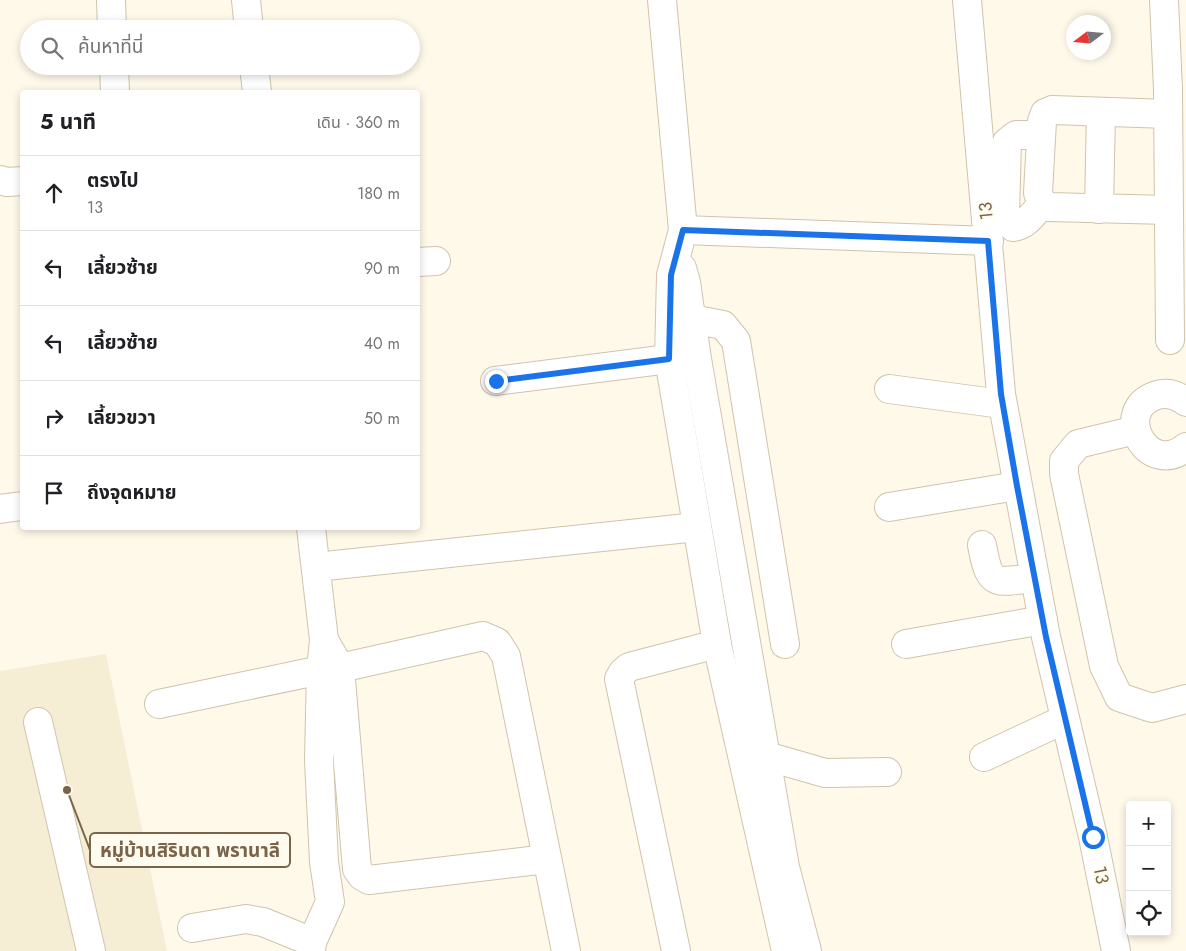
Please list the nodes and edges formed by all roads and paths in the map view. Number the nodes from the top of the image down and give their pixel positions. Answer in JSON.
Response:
{"nodes":[{"id":1,"x":111,"y":0,"type":"edge"},
{"id":2,"x":246,"y":0,"type":"edge"},
{"id":3,"x":662,"y":0,"type":"edge"},
{"id":4,"x":967,"y":0,"type":"edge"},
{"id":5,"x":1164,"y":0,"type":"edge"},
{"id":6,"x":112,"y":20,"type":"edge"},
{"id":7,"x":248,"y":20,"type":"edge"},
{"id":8,"x":114,"y":75,"type":"edge"},
{"id":9,"x":255,"y":75,"type":"edge"},
{"id":10,"x":115,"y":90,"type":"edge"},
{"id":11,"x":257,"y":90,"type":"edge"},
{"id":12,"x":1175,"y":97,"type":"edge"},
{"id":13,"x":1101,"y":112,"type":"junction"},
{"id":14,"x":1041,"y":135,"type":"junction"},
{"id":15,"x":0,"y":180,"type":"edge"},
{"id":16,"x":20,"y":181,"type":"edge"},
{"id":17,"x":1186,"y":189,"type":"edge"},
{"id":18,"x":1042,"y":204,"type":"junction"},
{"id":19,"x":1099,"y":209,"type":"junction"},
{"id":20,"x":1169,"y":210,"type":"junction"},
{"id":21,"x":680,"y":241,"type":"junction"},
{"id":22,"x":988,"y":241,"type":"junction"},
{"id":23,"x":692,"y":319,"type":"junction"},
{"id":24,"x":1170,"y":340,"type":"dead end"},
{"id":25,"x":669,"y":359,"type":"junction"},
{"id":26,"x":496,"y":381,"type":"dead end"},
{"id":27,"x":889,"y":389,"type":"dead end"},
{"id":28,"x":1186,"y":402,"type":"edge"},
{"id":29,"x":1002,"y":404,"type":"junction"},
{"id":30,"x":1136,"y":430,"type":"junction"},
{"id":31,"x":1186,"y":447,"type":"edge"},
{"id":32,"x":1017,"y":486,"type":"junction"},
{"id":33,"x":20,"y":506,"type":"edge"},
{"id":34,"x":889,"y":507,"type":"dead end"},
{"id":35,"x":0,"y":510,"type":"edge"},
{"id":36,"x":697,"y":527,"type":"junction"},
{"id":37,"x":311,"y":530,"type":"edge"},
{"id":38,"x":982,"y":545,"type":"dead end"},
{"id":39,"x":316,"y":567,"type":"junction"},
{"id":40,"x":1035,"y":578,"type":"junction"},
{"id":41,"x":1043,"y":620,"type":"junction"},
{"id":42,"x":717,"y":644,"type":"junction"},
{"id":43,"x":785,"y":644,"type":"dead end"},
{"id":44,"x":906,"y":644,"type":"dead end"},
{"id":45,"x":331,"y":669,"type":"junction"},
{"id":46,"x":1186,"y":699,"type":"edge"},
{"id":47,"x":159,"y":704,"type":"dead end"},
{"id":48,"x":1065,"y":719,"type":"junction"},
{"id":49,"x":38,"y":722,"type":"dead end"},
{"id":50,"x":766,"y":756,"type":"junction"},
{"id":51,"x":984,"y":757,"type":"dead end"},
{"id":52,"x":887,"y":772,"type":"dead end"},
{"id":53,"x":547,"y":859,"type":"junction"},
{"id":54,"x":192,"y":928,"type":"dead end"},
{"id":55,"x":312,"y":946,"type":"edge"},
{"id":56,"x":91,"y":951,"type":"edge"},
{"id":57,"x":566,"y":951,"type":"edge"},
{"id":58,"x":676,"y":951,"type":"edge"},
{"id":59,"x":786,"y":951,"type":"edge"},
{"id":60,"x":807,"y":951,"type":"edge"},
{"id":61,"x":1116,"y":951,"type":"edge"}],
"edges":[{"from":1,"to":6,"type":"street"},
{"from":2,"to":7,"type":"street"},
{"from":3,"to":21,"type":"street"},
{"from":4,"to":22,"type":"street","name":"13"},
{"from":5,"to":12,"type":"street"},
{"from":8,"to":10,"type":"street"},
{"from":9,"to":11,"type":"street"},
{"from":12,"to":13,"type":"street"},
{"from":12,"to":17,"type":"street"},
{"from":12,"to":20,"type":"street"},
{"from":13,"to":14,"type":"street"},
{"from":13,"to":19,"type":"street"},
{"from":14,"to":18,"type":"street"},
{"from":14,"to":18,"type":"street"},
{"from":15,"to":16,"type":"street"},
{"from":18,"to":19,"type":"street"},
{"from":19,"to":20,"type":"street"},
{"from":20,"to":24,"type":"street"},
{"from":21,"to":22,"type":"street"},
{"from":21,"to":23,"type":"street"},
{"from":21,"to":25,"type":"street"},
{"from":22,"to":29,"type":"street","name":"13"},
{"from":23,"to":43,"type":"street"},
{"from":23,"to":50,"type":"street"},
{"from":25,"to":26,"type":"street"},
{"from":25,"to":36,"type":"street"},
{"from":27,"to":29,"type":"street"},
{"from":28,"to":30,"type":"street"},
{"from":29,"to":32,"type":"street","name":"13"},
{"from":30,"to":31,"type":"street"},
{"from":30,"to":46,"type":"street"},
{"from":32,"to":34,"type":"street"},
{"from":32,"to":40,"type":"street","name":"13"},
{"from":33,"to":35,"type":"street"},
{"from":36,"to":39,"type":"street"},
{"from":36,"to":42,"type":"street"},
{"from":37,"to":39,"type":"street"},
{"from":38,"to":40,"type":"street"},
{"from":39,"to":45,"type":"street"},
{"from":40,"to":41,"type":"street","name":"13"},
{"from":41,"to":44,"type":"street"},
{"from":41,"to":48,"type":"street","name":"13"},
{"from":42,"to":58,"type":"street"},
{"from":42,"to":59,"type":"street"},
{"from":45,"to":47,"type":"street"},
{"from":45,"to":53,"type":"street"},
{"from":45,"to":53,"type":"street"},
{"from":45,"to":55,"type":"street"},
{"from":48,"to":51,"type":"street"},
{"from":48,"to":61,"type":"street","name":"13"},
{"from":49,"to":56,"type":"street"},
{"from":50,"to":52,"type":"street"},
{"from":50,"to":60,"type":"street"},
{"from":53,"to":57,"type":"street"},
{"from":54,"to":55,"type":"street"}]}
